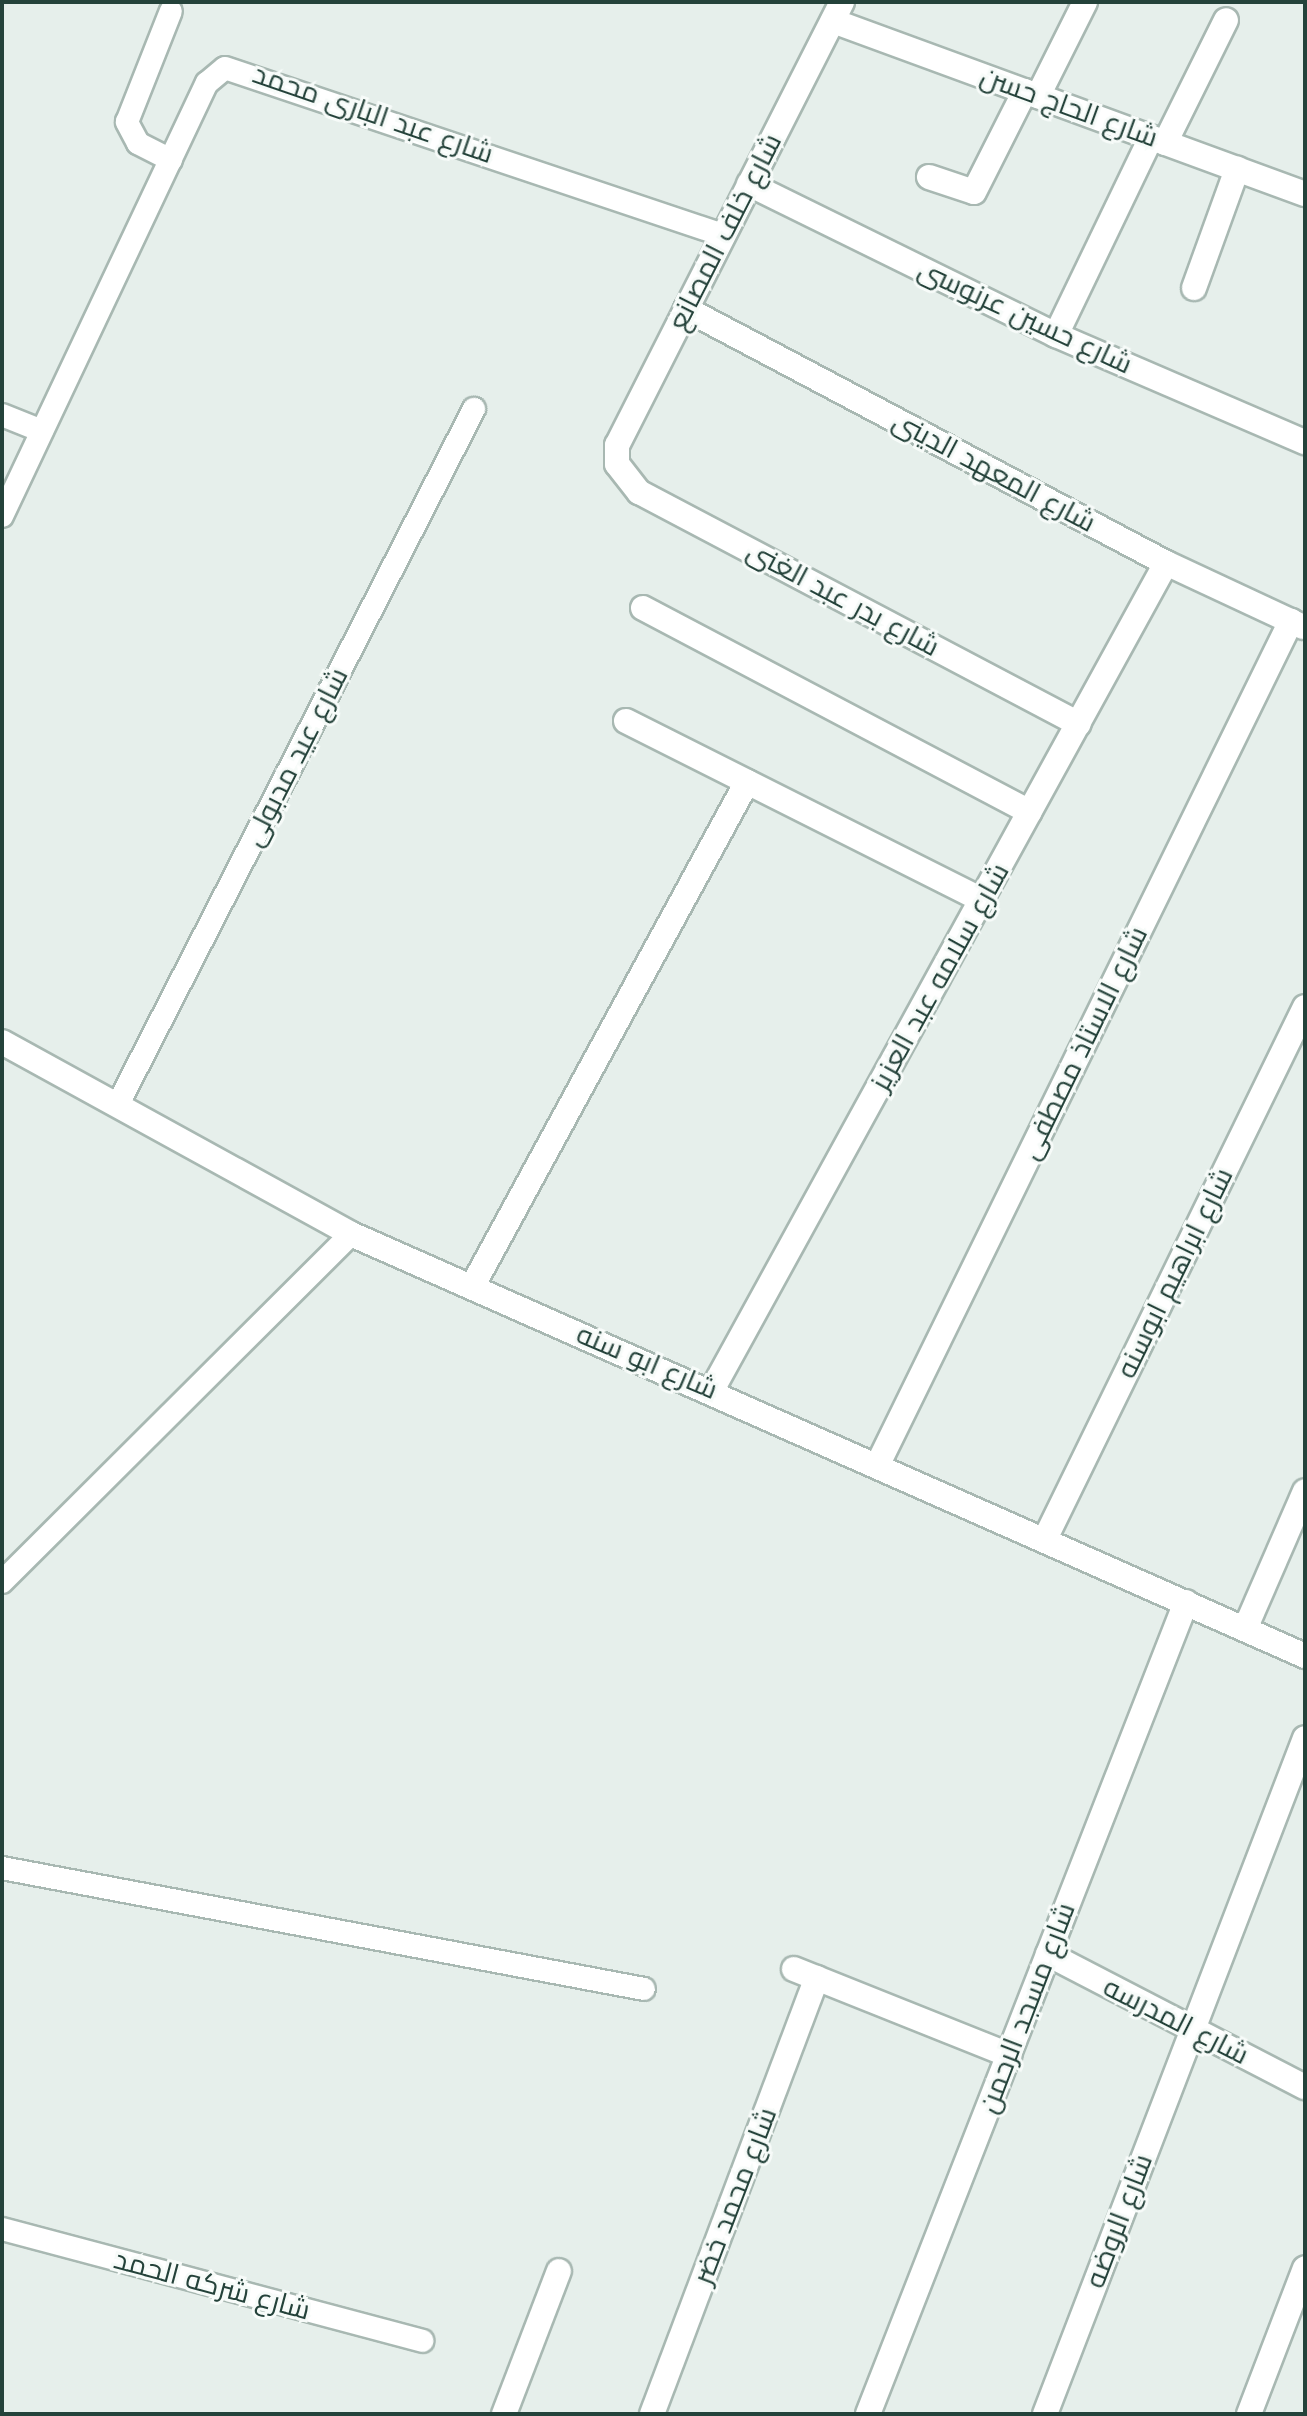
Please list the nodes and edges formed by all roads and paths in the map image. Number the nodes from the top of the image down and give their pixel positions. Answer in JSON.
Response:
{"nodes":[{"id":1,"x":1085,"y":2,"type":"edge"},
{"id":2,"x":171,"y":11,"type":"dead end"},
{"id":3,"x":837,"y":11,"type":"edge"},
{"id":4,"x":1226,"y":20,"type":"dead end"},
{"id":5,"x":1032,"y":94,"type":"junction"},
{"id":6,"x":1158,"y":140,"type":"junction"},
{"id":7,"x":171,"y":160,"type":"junction"},
{"id":8,"x":1237,"y":169,"type":"junction"},
{"id":9,"x":929,"y":177,"type":"dead end"},
{"id":10,"x":749,"y":184,"type":"junction"},
{"id":11,"x":1305,"y":194,"type":"edge"},
{"id":12,"x":723,"y":235,"type":"junction"},
{"id":13,"x":1194,"y":288,"type":"dead end"},
{"id":14,"x":686,"y":309,"type":"junction"},
{"id":15,"x":1056,"y":335,"type":"junction"},
{"id":16,"x":474,"y":409,"type":"dead end"},
{"id":17,"x":2,"y":415,"type":"edge"},
{"id":18,"x":42,"y":431,"type":"junction"},
{"id":19,"x":1305,"y":442,"type":"edge"},
{"id":20,"x":617,"y":464,"type":"joint"},
{"id":21,"x":2,"y":516,"type":"edge"},
{"id":22,"x":1166,"y":563,"type":"junction"},
{"id":23,"x":643,"y":608,"type":"dead end"},
{"id":24,"x":1298,"y":624,"type":"edge"},
{"id":25,"x":626,"y":721,"type":"dead end"},
{"id":26,"x":1079,"y":724,"type":"junction"},
{"id":27,"x":747,"y":782,"type":"junction"},
{"id":28,"x":1030,"y":812,"type":"junction"},
{"id":29,"x":982,"y":900,"type":"junction"},
{"id":30,"x":1305,"y":1007,"type":"edge"},
{"id":31,"x":2,"y":1042,"type":"edge"},
{"id":32,"x":118,"y":1104,"type":"junction"},
{"id":33,"x":351,"y":1234,"type":"junction"},
{"id":34,"x":472,"y":1287,"type":"junction"},
{"id":35,"x":712,"y":1390,"type":"junction"},
{"id":36,"x":878,"y":1464,"type":"junction"},
{"id":37,"x":1305,"y":1491,"type":"edge"},
{"id":38,"x":1045,"y":1539,"type":"junction"},
{"id":39,"x":2,"y":1582,"type":"edge"},
{"id":40,"x":1186,"y":1602,"type":"junction"},
{"id":41,"x":1245,"y":1629,"type":"junction"},
{"id":42,"x":1305,"y":1656,"type":"edge"},
{"id":43,"x":1305,"y":1738,"type":"edge"},
{"id":44,"x":2,"y":1868,"type":"edge"},
{"id":45,"x":1048,"y":1954,"type":"junction"},
{"id":46,"x":644,"y":1989,"type":"dead end"},
{"id":47,"x":1192,"y":2029,"type":"junction"},
{"id":48,"x":1009,"y":2055,"type":"junction"},
{"id":49,"x":1305,"y":2087,"type":"edge"},
{"id":50,"x":2,"y":2229,"type":"edge"},
{"id":51,"x":1305,"y":2268,"type":"edge"},
{"id":52,"x":559,"y":2271,"type":"dead end"},
{"id":53,"x":422,"y":2341,"type":"dead end"},
{"id":54,"x":504,"y":2414,"type":"edge"},
{"id":55,"x":652,"y":2414,"type":"edge"},
{"id":56,"x":868,"y":2414,"type":"edge"},
{"id":57,"x":1045,"y":2414,"type":"edge"},
{"id":58,"x":1249,"y":2414,"type":"edge"}],
"edges":[{"from":1,"to":5,"type":"street"},
{"from":2,"to":7,"type":"lane"},
{"from":3,"to":5,"type":"street","name":"شارع الحاج حسن"},
{"from":3,"to":10,"type":"street","name":"شارع خلف المصانع"},
{"from":4,"to":6,"type":"street"},
{"from":5,"to":6,"type":"street","name":"شارع الحاج حسن"},
{"from":5,"to":9,"type":"street"},
{"from":6,"to":8,"type":"street","name":"شارع الحاج حسن"},
{"from":6,"to":15,"type":"street"},
{"from":7,"to":12,"type":"lane","name":"شارع عبد البارى محمد"},
{"from":7,"to":18,"type":"lane","name":"شارع عبد البارى محمد"},
{"from":8,"to":11,"type":"street","name":"شارع الحاج حسن"},
{"from":8,"to":13,"type":"street"},
{"from":10,"to":12,"type":"street","name":"شارع خلف المصانع"},
{"from":10,"to":15,"type":"street","name":"شارع حسين عرنوسى"},
{"from":12,"to":14,"type":"street","name":"شارع خلف المصانع"},
{"from":14,"to":20,"type":"street","name":"شارع خلف المصانع"},
{"from":14,"to":22,"type":"street","name":"شارع المعهد الدينى"},
{"from":15,"to":19,"type":"street","name":"شارع حسين عرنوسى"},
{"from":16,"to":32,"type":"lane","name":"شارع عيد مدبولى"},
{"from":17,"to":18,"type":"lane"},
{"from":18,"to":21,"type":"lane","name":"شارع عبد البارى محمد"},
{"from":20,"to":26,"type":"street","name":"شارع بدر عبد الغنى"},
{"from":22,"to":24,"type":"street","name":"شارع المعهد الدينى"},
{"from":22,"to":26,"type":"street","name":"شارع سلامه عبد العزيز"},
{"from":23,"to":28,"type":"street"},
{"from":24,"to":36,"type":"street","name":"شارع الاستاذ مصطفى"},
{"from":25,"to":27,"type":"street"},
{"from":26,"to":28,"type":"street","name":"شارع سلامه عبد العزيز"},
{"from":27,"to":29,"type":"street"},
{"from":27,"to":34,"type":"street"},
{"from":28,"to":29,"type":"street","name":"شارع سلامه عبد العزيز"},
{"from":29,"to":35,"type":"street","name":"شارع سلامه عبد العزيز"},
{"from":30,"to":38,"type":"street","name":"شارع ابراهيم ابوسنه"},
{"from":31,"to":32,"type":"street","name":"شارع ابو سنه"},
{"from":32,"to":33,"type":"street","name":"شارع ابو سنه"},
{"from":33,"to":34,"type":"street","name":"شارع ابو سنه"},
{"from":33,"to":39,"type":"lane"},
{"from":34,"to":35,"type":"street","name":"شارع ابو سنه"},
{"from":35,"to":36,"type":"street","name":"شارع ابو سنه"},
{"from":36,"to":38,"type":"street","name":"شارع ابو سنه"},
{"from":37,"to":41,"type":"street"},
{"from":38,"to":40,"type":"street","name":"شارع ابو سنه"},
{"from":40,"to":41,"type":"street","name":"شارع ابو سنه"},
{"from":40,"to":45,"type":"street","name":"شارع مسجد الرحمن"},
{"from":41,"to":42,"type":"street","name":"شارع ابو سنه"},
{"from":43,"to":47,"type":"street","name":"شارع الروضه"},
{"from":44,"to":46,"type":"lane"},
{"from":45,"to":47,"type":"street","name":"شارع المدرسه"},
{"from":45,"to":48,"type":"street","name":"شارع مسجد الرحمن"},
{"from":47,"to":49,"type":"street","name":"شارع المدرسه"},
{"from":47,"to":57,"type":"street","name":"شارع الروضه"},
{"from":48,"to":55,"type":"street","name":"شارع محمد خضر"},
{"from":48,"to":56,"type":"street","name":"شارع مسجد الرحمن"},
{"from":50,"to":53,"type":"lane","name":"شارع شركه الحمد"},
{"from":51,"to":58,"type":"street"},
{"from":52,"to":54,"type":"street"}]}
